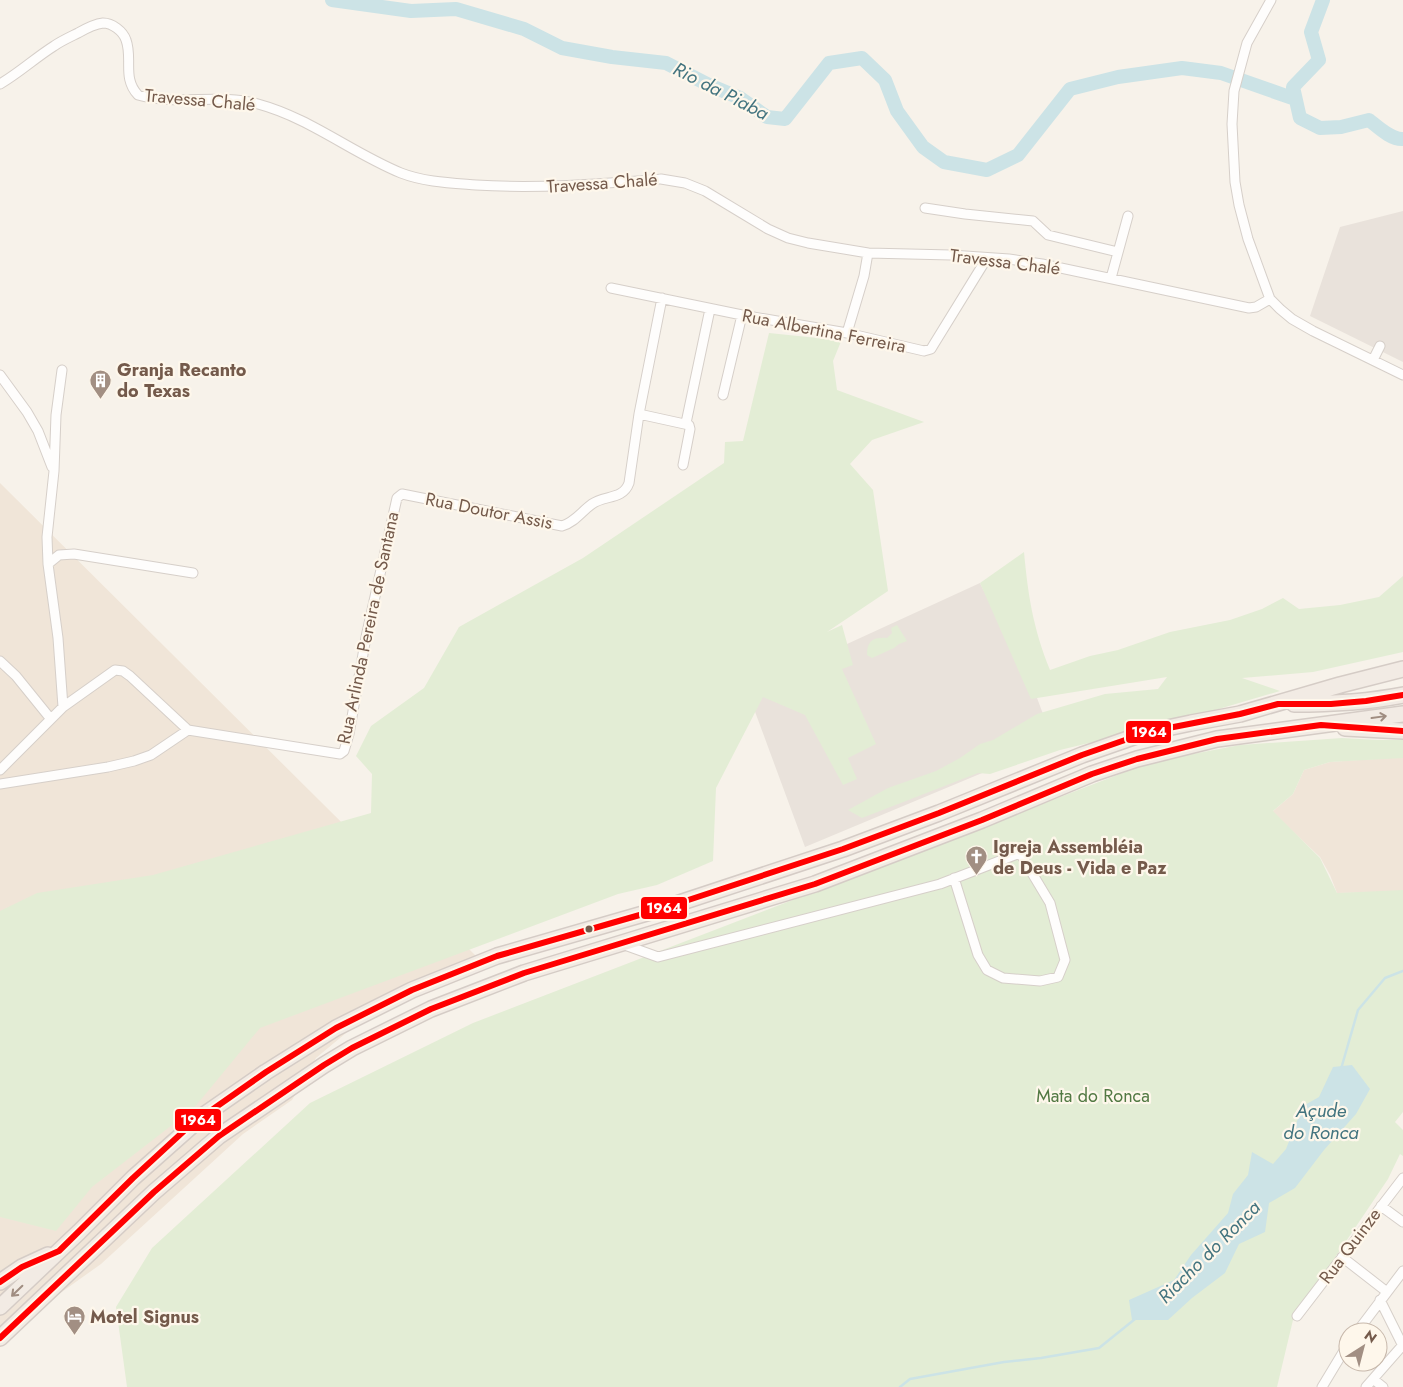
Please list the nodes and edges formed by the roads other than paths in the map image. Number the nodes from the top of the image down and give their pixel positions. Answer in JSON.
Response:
{"nodes":[{"id":1,"x":1271,"y":0,"type":"edge"},
{"id":2,"x":0,"y":84,"type":"edge"},
{"id":3,"x":925,"y":208,"type":"dead end"},
{"id":4,"x":1128,"y":216,"type":"dead end"},
{"id":5,"x":1118,"y":252,"type":"junction"},
{"id":6,"x":868,"y":253,"type":"junction"},
{"id":7,"x":988,"y":258,"type":"junction"},
{"id":8,"x":1111,"y":278,"type":"junction"},
{"id":9,"x":611,"y":288,"type":"dead end"},
{"id":10,"x":662,"y":298,"type":"junction"},
{"id":11,"x":1270,"y":299,"type":"junction"},
{"id":12,"x":710,"y":308,"type":"junction"},
{"id":13,"x":742,"y":316,"type":"junction"},
{"id":14,"x":847,"y":333,"type":"junction"},
{"id":15,"x":1380,"y":346,"type":"dead end"},
{"id":16,"x":1373,"y":360,"type":"junction"},
{"id":17,"x":62,"y":370,"type":"dead end"},
{"id":18,"x":1403,"y":375,"type":"edge"},
{"id":19,"x":0,"y":376,"type":"edge"},
{"id":20,"x":723,"y":395,"type":"dead end"},
{"id":21,"x":639,"y":414,"type":"junction"},
{"id":22,"x":687,"y":424,"type":"junction"},
{"id":23,"x":683,"y":465,"type":"dead end"},
{"id":24,"x":54,"y":471,"type":"junction"},
{"id":25,"x":412,"y":496,"type":"joint"},
{"id":26,"x":48,"y":564,"type":"junction"},
{"id":27,"x":193,"y":573,"type":"dead end"},
{"id":28,"x":0,"y":661,"type":"edge"},
{"id":29,"x":1403,"y":670,"type":"edge"},
{"id":30,"x":1403,"y":694,"type":"edge"},
{"id":31,"x":1278,"y":704,"type":"junction"},
{"id":32,"x":63,"y":706,"type":"junction"},
{"id":33,"x":1403,"y":714,"type":"edge"},
{"id":34,"x":50,"y":718,"type":"junction"},
{"id":35,"x":1321,"y":725,"type":"junction"},
{"id":36,"x":188,"y":730,"type":"junction"},
{"id":37,"x":1403,"y":731,"type":"edge"},
{"id":38,"x":0,"y":770,"type":"edge"},
{"id":39,"x":0,"y":784,"type":"edge"},
{"id":40,"x":954,"y":878,"type":"junction"},
{"id":41,"x":622,"y":944,"type":"junction"},
{"id":42,"x":1403,"y":1178,"type":"edge"},
{"id":43,"x":1381,"y":1206,"type":"junction"},
{"id":44,"x":1403,"y":1222,"type":"edge"},
{"id":45,"x":59,"y":1250,"type":"junction"},
{"id":46,"x":1342,"y":1256,"type":"junction"},
{"id":47,"x":1403,"y":1271,"type":"edge"},
{"id":48,"x":0,"y":1282,"type":"edge"},
{"id":49,"x":1387,"y":1292,"type":"junction"},
{"id":50,"x":1380,"y":1300,"type":"junction"},
{"id":51,"x":0,"y":1307,"type":"edge"},
{"id":52,"x":1297,"y":1316,"type":"dead end"},
{"id":53,"x":1364,"y":1322,"type":"edge"},
{"id":54,"x":0,"y":1338,"type":"edge"},
{"id":55,"x":1403,"y":1346,"type":"edge"},
{"id":56,"x":1338,"y":1361,"type":"edge"},
{"id":57,"x":1373,"y":1379,"type":"junction"},
{"id":58,"x":1322,"y":1387,"type":"edge"},
{"id":59,"x":1366,"y":1387,"type":"edge"},
{"id":60,"x":1383,"y":1387,"type":"edge"}],
"edges":[{"from":1,"to":11,"type":"street"},
{"from":2,"to":6,"type":"street","name":"Travessa Chalé"},
{"from":3,"to":5,"type":"street"},
{"from":4,"to":5,"type":"street"},
{"from":5,"to":8,"type":"street"},
{"from":6,"to":7,"type":"street","name":"Travessa Chalé"},
{"from":6,"to":14,"type":"street"},
{"from":7,"to":8,"type":"street","name":"Travessa Chalé"},
{"from":7,"to":14,"type":"street","name":"Rua Albertina Ferreira"},
{"from":8,"to":11,"type":"street","name":"Travessa Chalé"},
{"from":9,"to":10,"type":"street","name":"Rua Albertina Ferreira"},
{"from":10,"to":12,"type":"street","name":"Rua Albertina Ferreira"},
{"from":10,"to":21,"type":"street"},
{"from":11,"to":16,"type":"street"},
{"from":12,"to":13,"type":"street","name":"Rua Albertina Ferreira"},
{"from":12,"to":22,"type":"street"},
{"from":13,"to":14,"type":"street","name":"Rua Albertina Ferreira"},
{"from":13,"to":20,"type":"street"},
{"from":15,"to":16,"type":"street"},
{"from":16,"to":18,"type":"street"},
{"from":17,"to":24,"type":"street"},
{"from":19,"to":24,"type":"street"},
{"from":21,"to":22,"type":"street"},
{"from":21,"to":25,"type":"street","name":"Rua Doutor Assis"},
{"from":22,"to":23,"type":"street"},
{"from":24,"to":26,"type":"street"},
{"from":25,"to":36,"type":"street","name":"Rua Arlinda Pereira de Santana"},
{"from":26,"to":27,"type":"street"},
{"from":26,"to":32,"type":"street"},
{"from":28,"to":34,"type":"street"},
{"from":29,"to":31,"type":"highway"},
{"from":30,"to":31,"type":"highway"},
{"from":31,"to":45,"type":"highway"},
{"from":32,"to":34,"type":"street"},
{"from":32,"to":36,"type":"street"},
{"from":35,"to":33,"type":"highway","one_way":true},
{"from":34,"to":38,"type":"street"},
{"from":35,"to":37,"type":"highway"},
{"from":35,"to":41,"type":"highway"},
{"from":36,"to":39,"type":"street"},
{"from":40,"to":40,"type":"street"},
{"from":40,"to":41,"type":"street"},
{"from":41,"to":54,"type":"highway"},
{"from":42,"to":43,"type":"street","name":"Rua Quinze"},
{"from":43,"to":44,"type":"street"},
{"from":43,"to":46,"type":"street","name":"Rua Quinze"},
{"from":45,"to":48,"type":"highway"},
{"from":45,"to":51,"type":"highway","one_way":true},
{"from":46,"to":49,"type":"street"},
{"from":46,"to":52,"type":"street","name":"Rua Quinze"},
{"from":47,"to":49,"type":"street"},
{"from":49,"to":50,"type":"street"},
{"from":50,"to":53,"type":"street"},
{"from":50,"to":55,"type":"street"},
{"from":55,"to":57,"type":"street"},
{"from":56,"to":58,"type":"street"},
{"from":57,"to":59,"type":"street"},
{"from":57,"to":60,"type":"street"}]}
